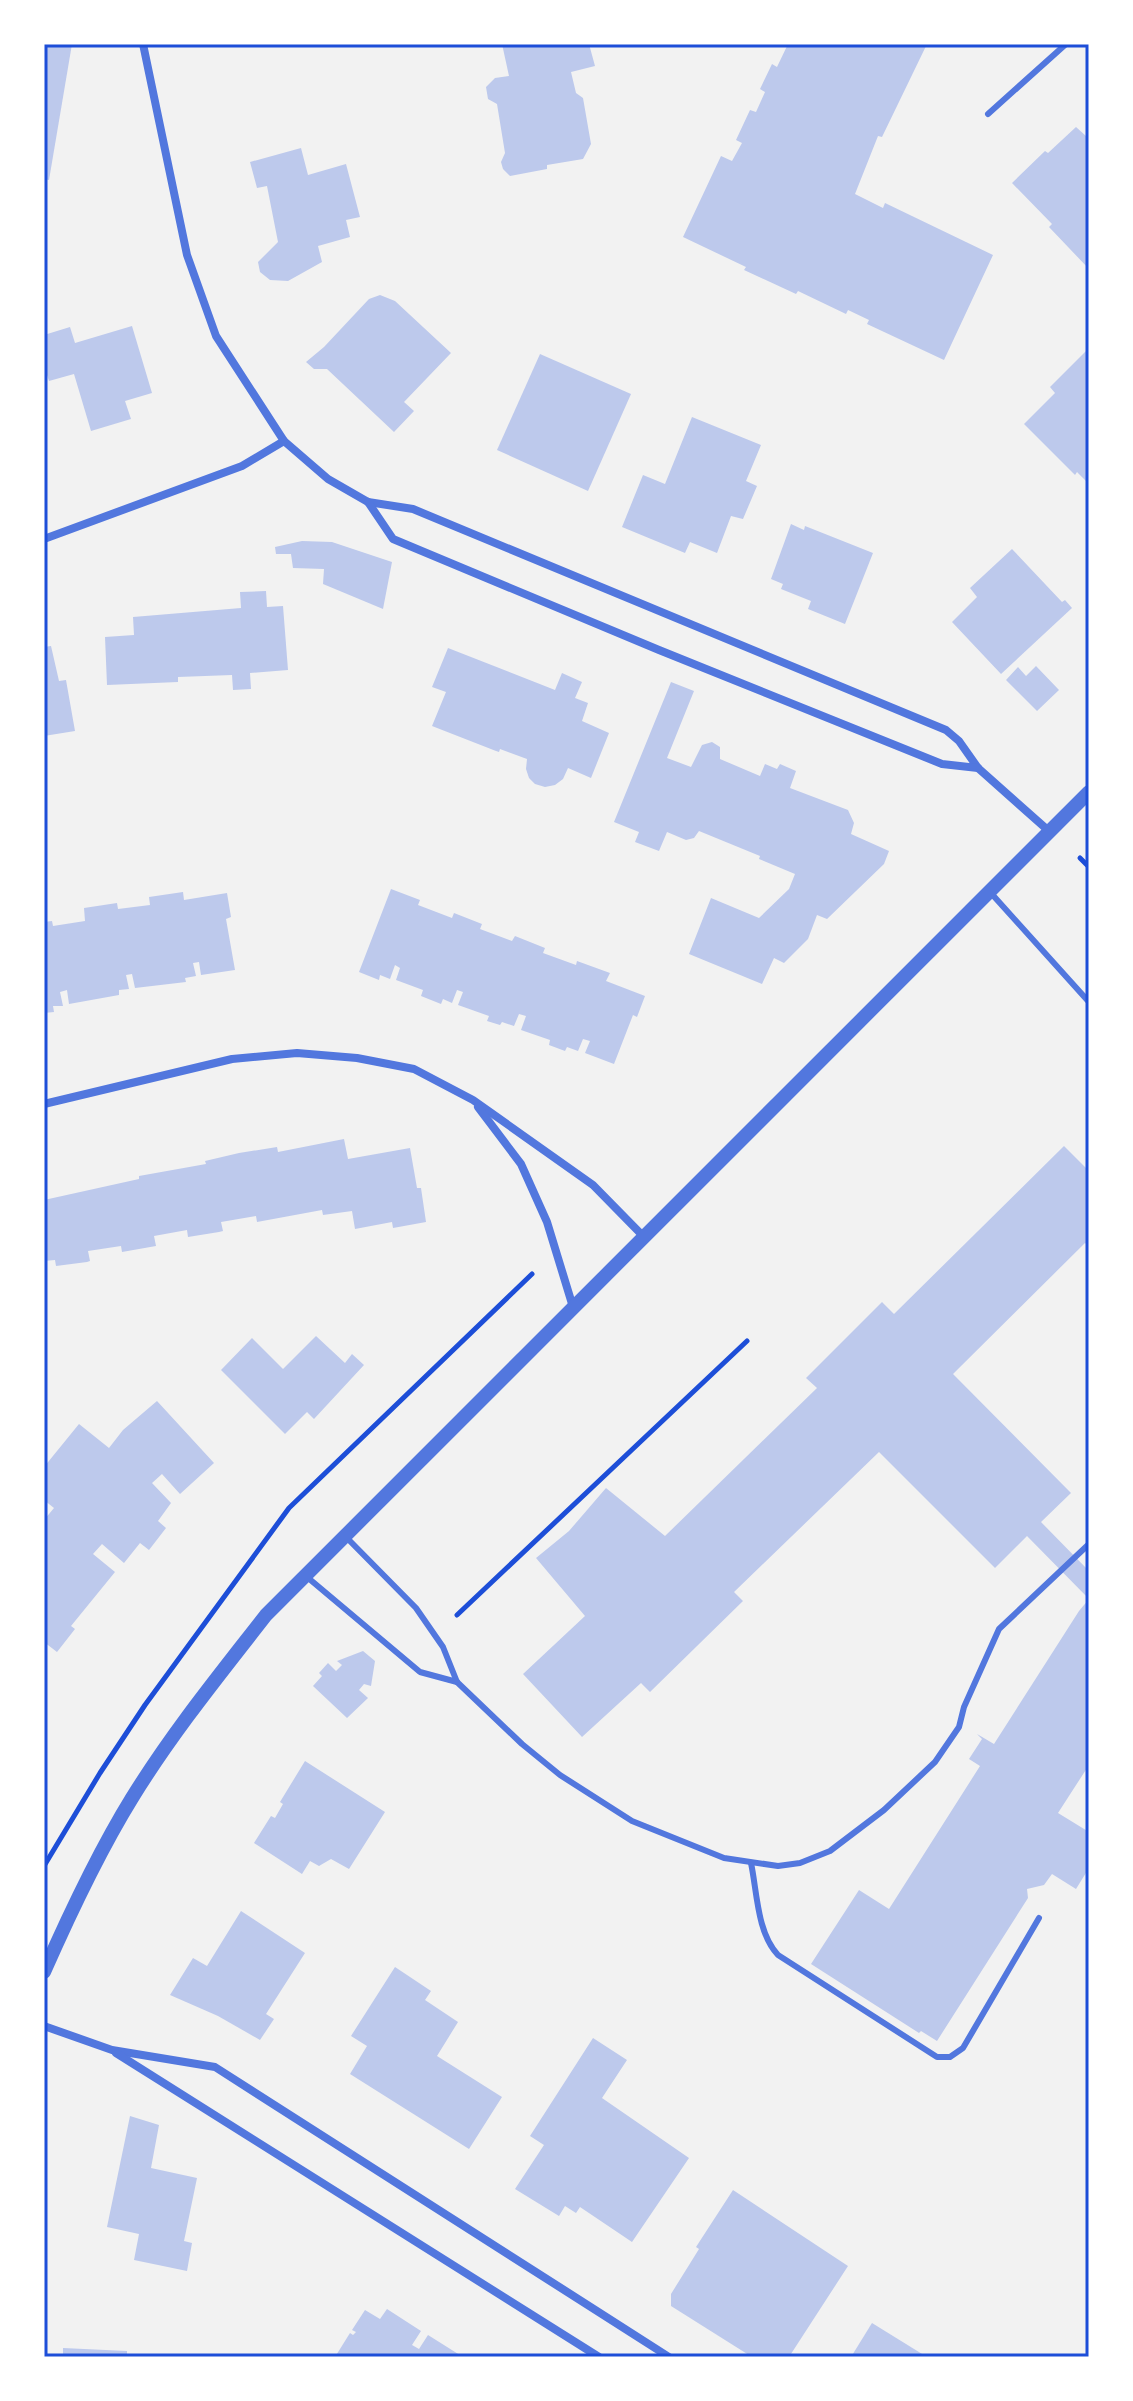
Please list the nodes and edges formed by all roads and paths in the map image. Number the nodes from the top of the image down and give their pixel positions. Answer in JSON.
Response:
{"nodes":[{"id":1,"x":143,"y":44,"type":"edge"},
{"id":2,"x":1066,"y":44,"type":"edge"},
{"id":3,"x":988,"y":114,"type":"dead end"},
{"id":4,"x":284,"y":441,"type":"junction"},
{"id":5,"x":368,"y":502,"type":"junction"},
{"id":6,"x":44,"y":539,"type":"edge"},
{"id":7,"x":978,"y":768,"type":"junction"},
{"id":8,"x":1089,"y":792,"type":"edge"},
{"id":9,"x":1050,"y":832,"type":"junction"},
{"id":10,"x":1080,"y":858,"type":"dead end"},
{"id":11,"x":1089,"y":867,"type":"edge"},
{"id":12,"x":990,"y":892,"type":"junction"},
{"id":13,"x":1089,"y":1002,"type":"edge"},
{"id":14,"x":473,"y":1100,"type":"junction"},
{"id":15,"x":44,"y":1104,"type":"edge"},
{"id":16,"x":645,"y":1238,"type":"junction"},
{"id":17,"x":573,"y":1307,"type":"junction"},
{"id":18,"x":747,"y":1341,"type":"dead end"},
{"id":19,"x":344,"y":1535,"type":"junction"},
{"id":20,"x":1089,"y":1544,"type":"edge"},
{"id":21,"x":304,"y":1575,"type":"junction"},
{"id":22,"x":436,"y":1636,"type":"junction"},
{"id":23,"x":457,"y":1682,"type":"junction"},
{"id":24,"x":751,"y":1863,"type":"junction"},
{"id":25,"x":1039,"y":1918,"type":"dead end"},
{"id":26,"x":44,"y":1972,"type":"edge"},
{"id":27,"x":44,"y":2026,"type":"edge"},
{"id":28,"x":112,"y":2050,"type":"junction"},
{"id":29,"x":599,"y":2357,"type":"edge"},
{"id":30,"x":669,"y":2357,"type":"edge"}],
"edges":[{"from":1,"to":4,"type":"street"},
{"from":2,"to":3,"type":"lane"},
{"from":4,"to":5,"type":"street"},
{"from":4,"to":6,"type":"street"},
{"from":5,"to":7,"type":"street"},
{"from":5,"to":7,"type":"street"},
{"from":7,"to":9,"type":"street"},
{"from":8,"to":9,"type":"street"},
{"from":9,"to":12,"type":"street"},
{"from":10,"to":11,"type":"path"},
{"from":12,"to":13,"type":"lane"},
{"from":12,"to":16,"type":"street"},
{"from":14,"to":15,"type":"street"},
{"from":14,"to":16,"type":"street"},
{"from":14,"to":17,"type":"street"},
{"from":16,"to":17,"type":"street"},
{"from":17,"to":19,"type":"street"},
{"from":18,"to":22,"type":"path"},
{"from":19,"to":21,"type":"street"},
{"from":19,"to":22,"type":"lane"},
{"from":20,"to":24,"type":"lane"},
{"from":21,"to":23,"type":"lane"},
{"from":21,"to":26,"type":"street"},
{"from":22,"to":23,"type":"lane"},
{"from":23,"to":24,"type":"lane"},
{"from":24,"to":25,"type":"lane"},
{"from":27,"to":28,"type":"street"},
{"from":28,"to":29,"type":"street"},
{"from":28,"to":30,"type":"street"}]}
